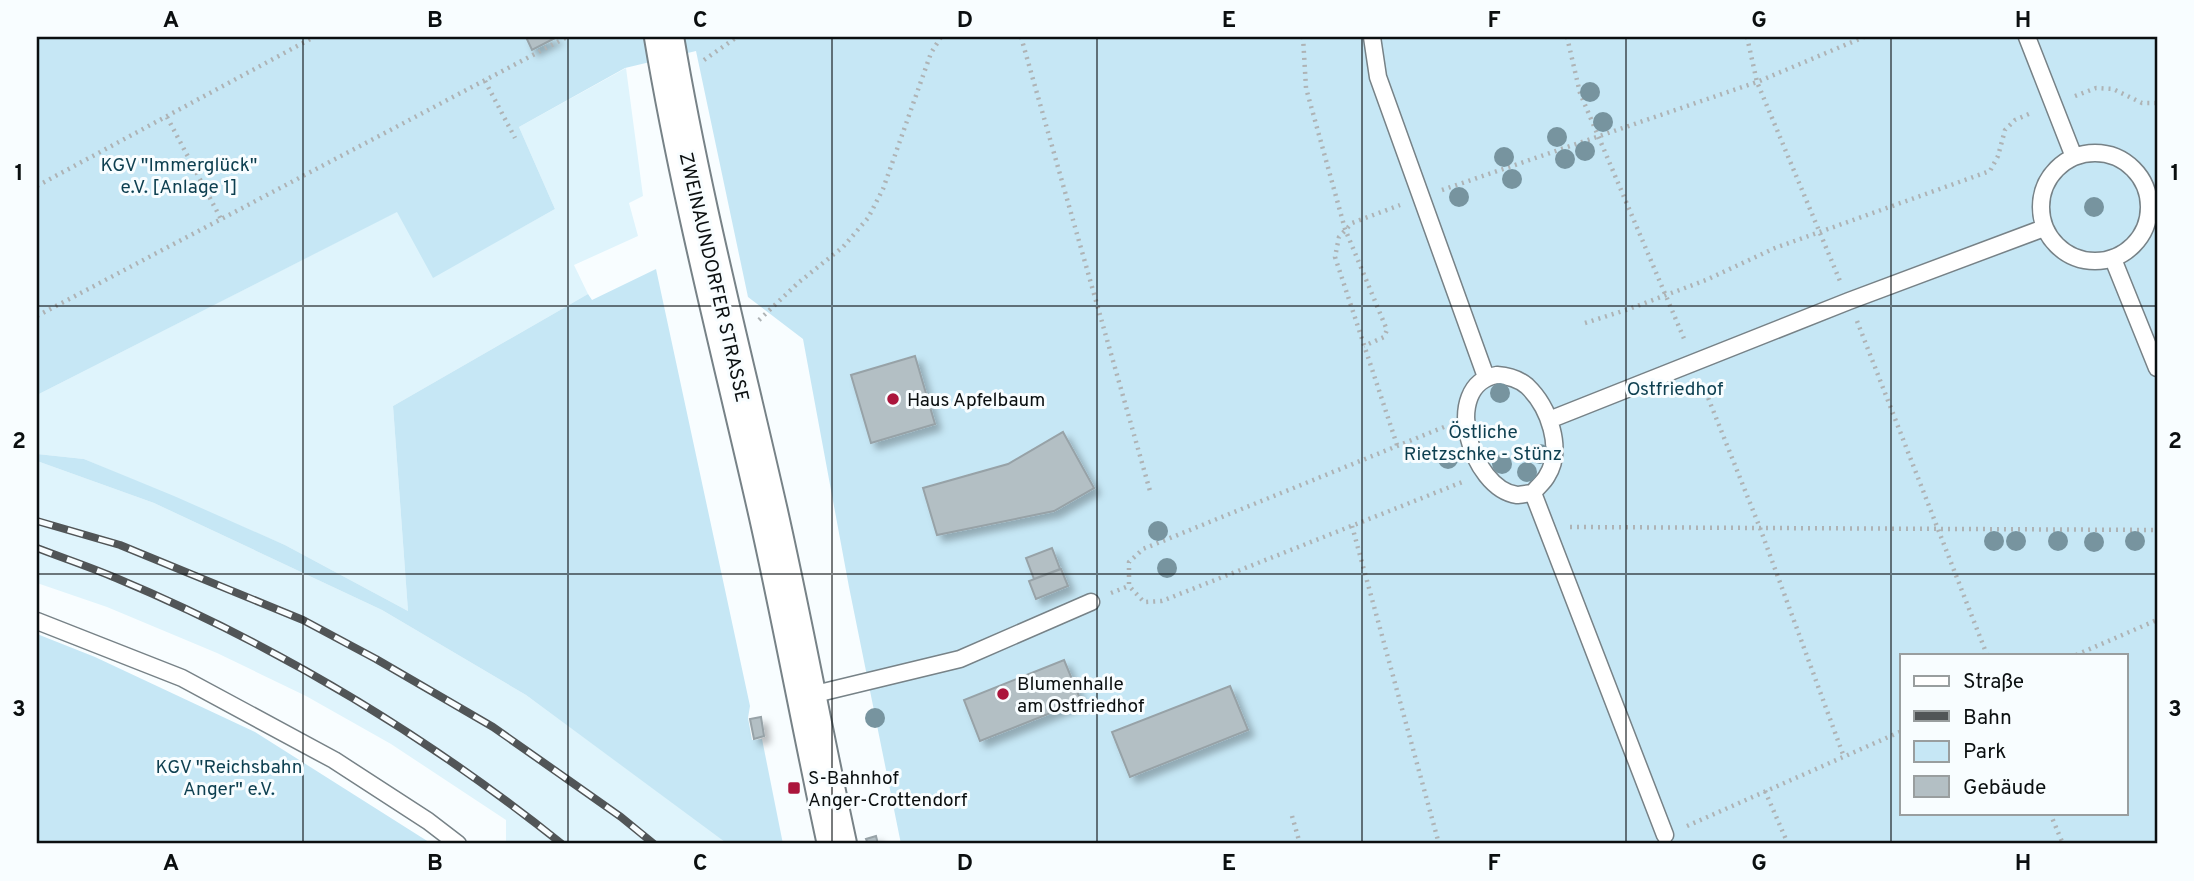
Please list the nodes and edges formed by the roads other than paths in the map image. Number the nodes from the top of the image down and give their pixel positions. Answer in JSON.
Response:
{"nodes":[{"id":1,"x":664,"y":37,"type":"edge"},
{"id":2,"x":1372,"y":37,"type":"edge"},
{"id":3,"x":2027,"y":37,"type":"edge"},
{"id":4,"x":2074,"y":157,"type":"junction"},
{"id":5,"x":2151,"y":185,"type":"edge"},
{"id":6,"x":2045,"y":228,"type":"junction"},
{"id":7,"x":2113,"y":259,"type":"junction"},
{"id":8,"x":2157,"y":368,"type":"edge"},
{"id":9,"x":1486,"y":377,"type":"junction"},
{"id":10,"x":1549,"y":419,"type":"junction"},
{"id":11,"x":1533,"y":493,"type":"junction"},
{"id":12,"x":1091,"y":602,"type":"dead end"},
{"id":13,"x":37,"y":621,"type":"edge"},
{"id":14,"x":807,"y":696,"type":"junction"},
{"id":15,"x":1665,"y":835,"type":"road end"},
{"id":16,"x":458,"y":844,"type":"edge"},
{"id":17,"x":837,"y":844,"type":"edge"}],
"edges":[{"from":1,"to":14,"type":"street","name":"ZWEINAUNDORFER STRASSE"},
{"from":2,"to":9,"type":"lane"},
{"from":3,"to":4,"type":"lane"},
{"from":4,"to":5,"type":"lane"},
{"from":4,"to":6,"type":"lane"},
{"from":5,"to":7,"type":"lane"},
{"from":6,"to":7,"type":"lane"},
{"from":6,"to":10,"type":"lane"},
{"from":7,"to":8,"type":"lane"},
{"from":9,"to":10,"type":"lane"},
{"from":9,"to":11,"type":"lane"},
{"from":10,"to":11,"type":"lane"},
{"from":11,"to":15,"type":"lane"},
{"from":12,"to":14,"type":"lane"},
{"from":13,"to":16,"type":"lane"},
{"from":14,"to":17,"type":"street","name":"ZWEINAUNDORFER STRASSE"}]}
